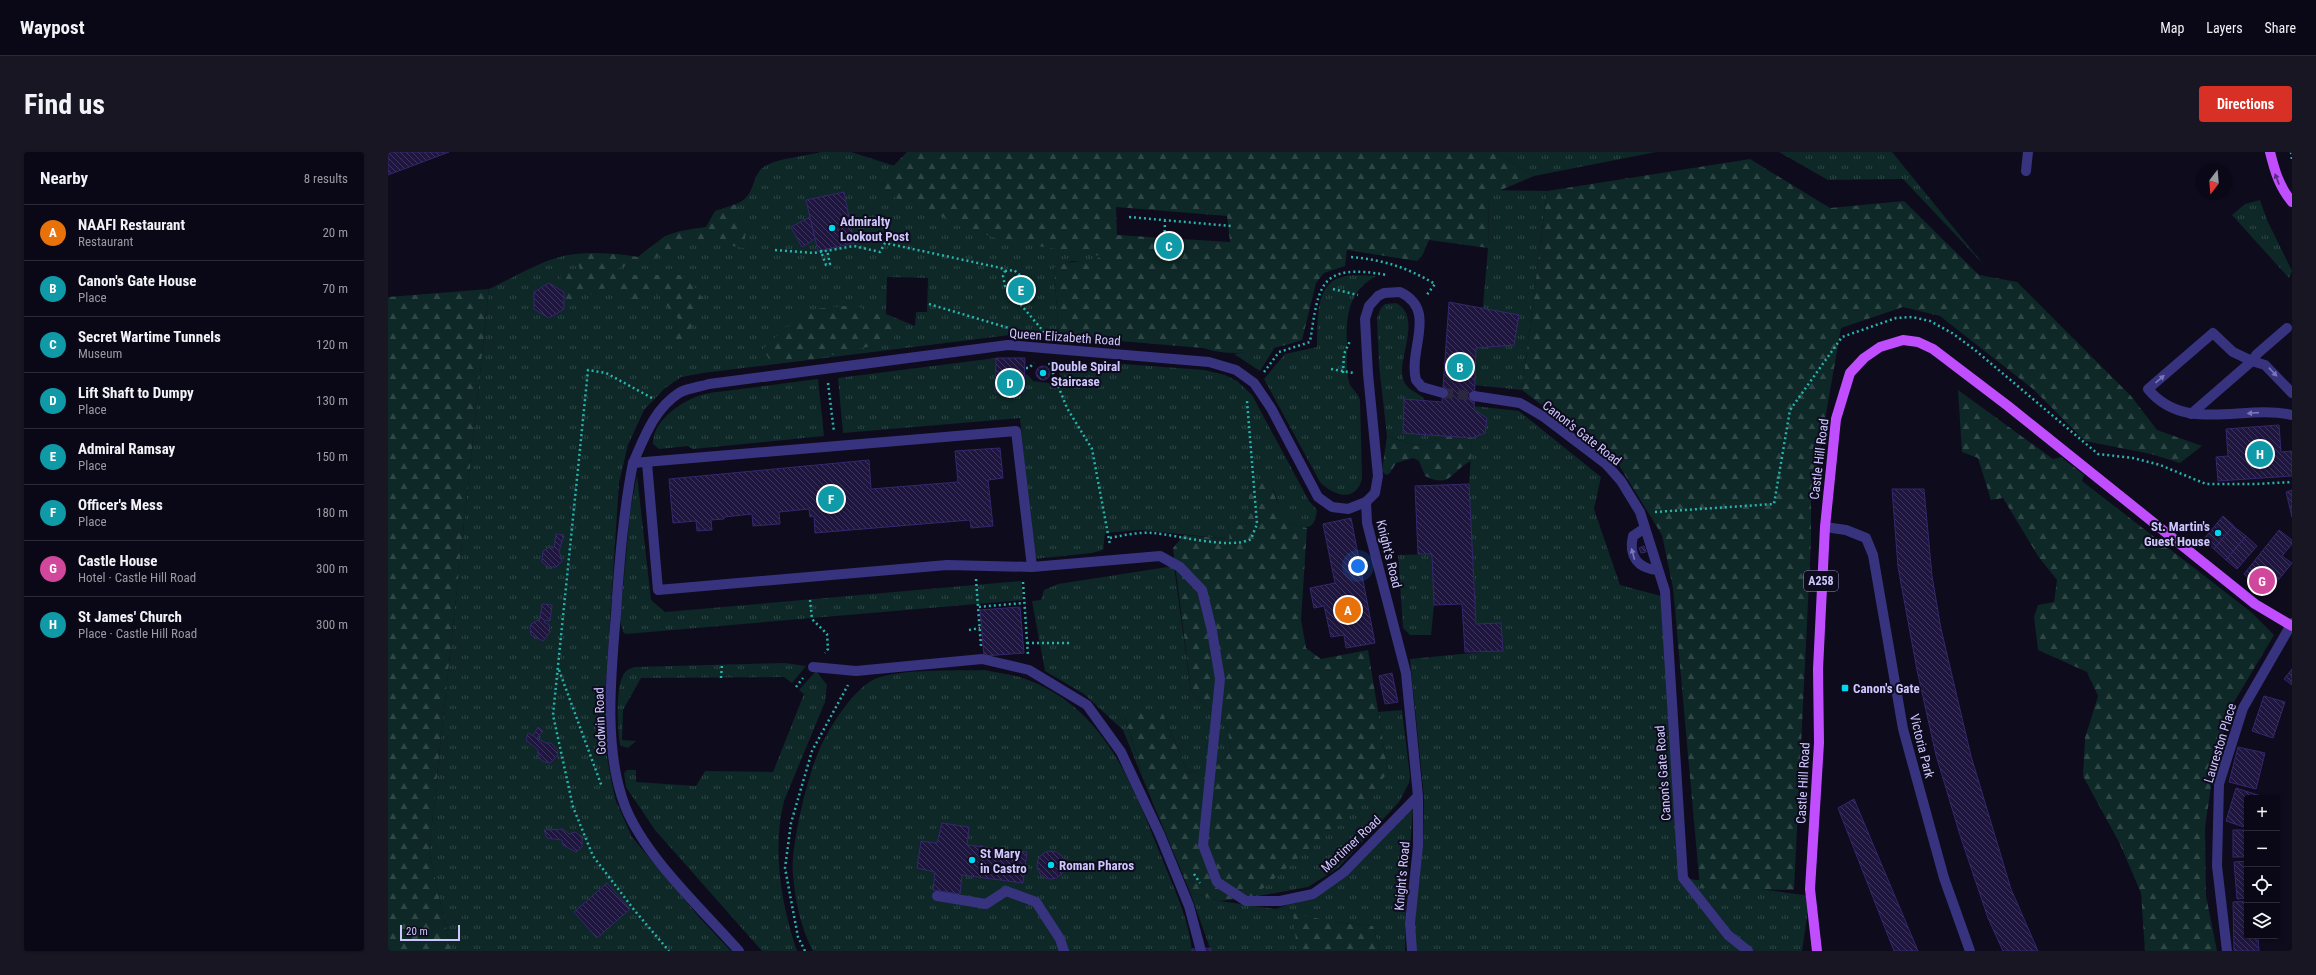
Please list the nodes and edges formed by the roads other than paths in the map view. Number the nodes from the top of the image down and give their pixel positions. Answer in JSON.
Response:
{"nodes":[{"id":1,"x":2028,"y":152,"type":"edge"},
{"id":2,"x":2270,"y":152,"type":"edge"},
{"id":3,"x":2026,"y":171,"type":"dead end"},
{"id":4,"x":2292,"y":202,"type":"edge"},
{"id":5,"x":2287,"y":328,"type":"dead end"},
{"id":6,"x":2252,"y":362,"type":"junction"},
{"id":7,"x":1443,"y":393,"type":"tunnel mouth"},
{"id":8,"x":2292,"y":393,"type":"edge"},
{"id":9,"x":1474,"y":396,"type":"tunnel mouth"},
{"id":10,"x":2191,"y":414,"type":"junction"},
{"id":11,"x":2292,"y":415,"type":"edge"},
{"id":12,"x":633,"y":463,"type":"junction"},
{"id":13,"x":647,"y":464,"type":"junction"},
{"id":14,"x":1366,"y":502,"type":"junction"},
{"id":15,"x":1825,"y":527,"type":"junction"},
{"id":16,"x":1645,"y":528,"type":"junction"},
{"id":17,"x":1032,"y":567,"type":"junction"},
{"id":18,"x":1658,"y":570,"type":"junction"},
{"id":19,"x":2291,"y":624,"type":"edge"},
{"id":20,"x":813,"y":667,"type":"dead end"},
{"id":21,"x":1418,"y":796,"type":"junction"},
{"id":22,"x":937,"y":896,"type":"dead end"},
{"id":23,"x":739,"y":951,"type":"edge"},
{"id":24,"x":1064,"y":951,"type":"edge"},
{"id":25,"x":1201,"y":951,"type":"edge"},
{"id":26,"x":1412,"y":951,"type":"edge"},
{"id":27,"x":1748,"y":951,"type":"edge"},
{"id":28,"x":1817,"y":951,"type":"edge"},
{"id":29,"x":1970,"y":951,"type":"edge"},
{"id":30,"x":2227,"y":951,"type":"edge"}],
"edges":[{"from":1,"to":3,"type":"street"},
{"from":4,"to":2,"type":"main road","one_way":true},
{"from":5,"to":6,"type":"street"},
{"from":6,"to":8,"type":"street","one_way":true},
{"from":6,"to":10,"type":"street"},
{"from":10,"to":6,"type":"street","one_way":true},
{"from":7,"to":14,"type":"street"},
{"from":9,"to":16,"type":"street","name":"Canon's Gate Road"},
{"from":11,"to":10,"type":"street","one_way":true},
{"from":12,"to":13,"type":"street"},
{"from":12,"to":14,"type":"street","name":"Queen Elizabeth Road"},
{"from":12,"to":23,"type":"street","name":"Godwin Road"},
{"from":13,"to":17,"type":"street","name":"Mortimer Road"},
{"from":13,"to":17,"type":"street"},
{"from":14,"to":21,"type":"street","name":"Knight's Road"},
{"from":15,"to":19,"type":"main road","name":"Castle Hill Road","number":"A258"},
{"from":15,"to":28,"type":"main road","name":"Castle Hill Road","number":"A258"},
{"from":15,"to":29,"type":"street","name":"Victoria Park"},
{"from":16,"to":18,"type":"street","name":"Canon's Gate Road"},
{"from":18,"to":16,"type":"street","one_way":true},
{"from":17,"to":21,"type":"street","name":"Mortimer Road"},
{"from":18,"to":27,"type":"street","name":"Canon's Gate Road"},
{"from":19,"to":30,"type":"street","name":"Laureston Place"},
{"from":20,"to":25,"type":"street"},
{"from":21,"to":26,"type":"street","name":"Knight's Road"},
{"from":22,"to":24,"type":"street"}]}
